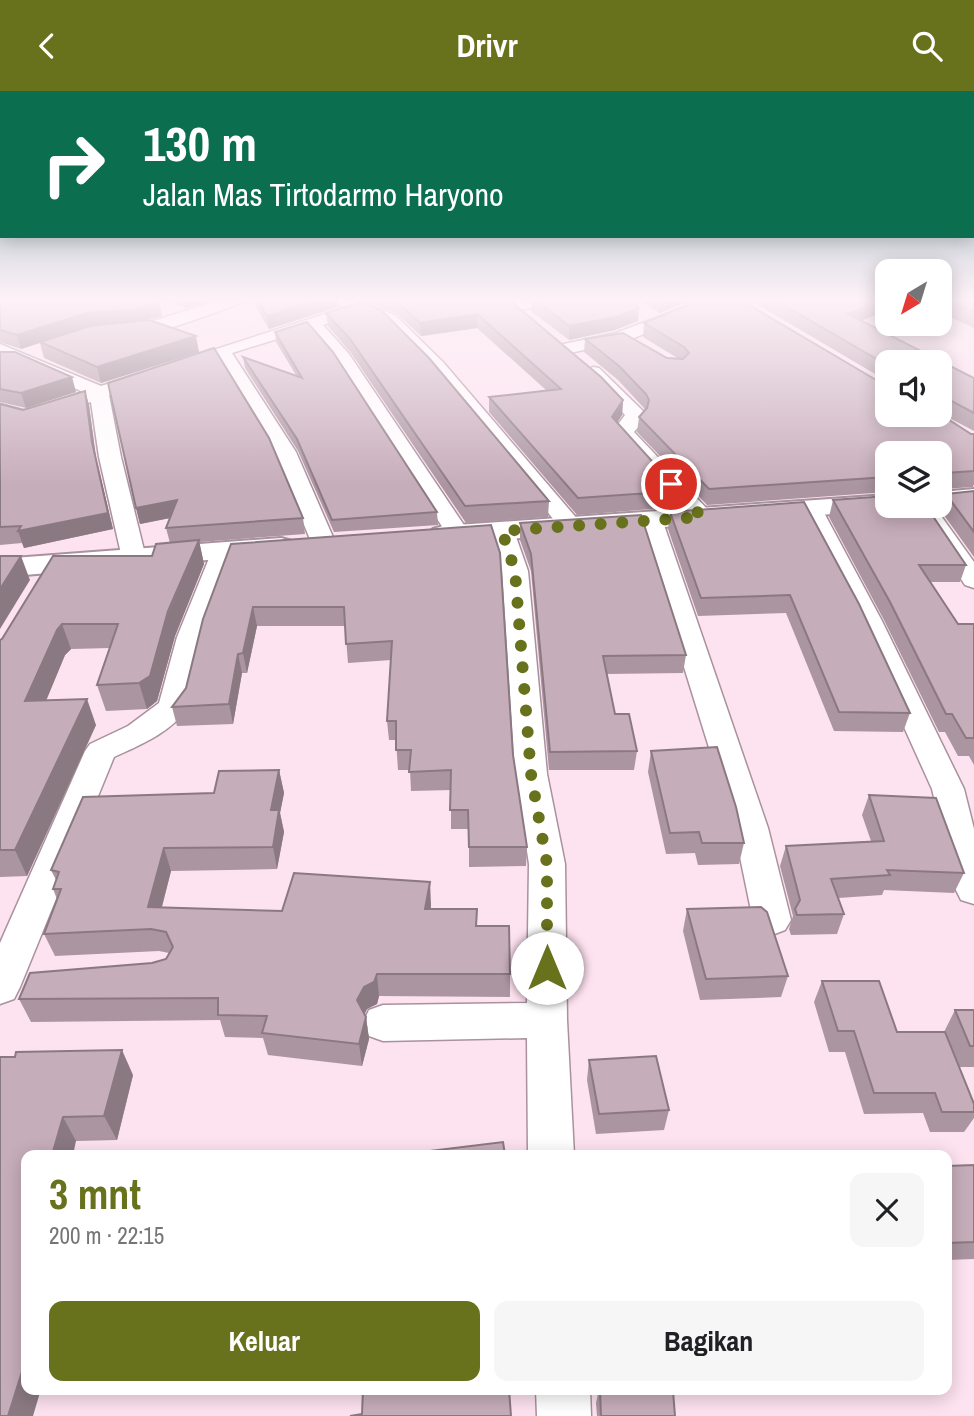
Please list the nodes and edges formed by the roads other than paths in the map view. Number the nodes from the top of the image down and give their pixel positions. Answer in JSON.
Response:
{"nodes":[{"id":1,"x":27,"y":361,"type":"edge"},
{"id":2,"x":193,"y":361,"type":"edge"},
{"id":3,"x":228,"y":361,"type":"edge"},
{"id":4,"x":345,"y":361,"type":"edge"},
{"id":5,"x":432,"y":361,"type":"edge"},
{"id":6,"x":579,"y":361,"type":"edge"},
{"id":7,"x":99,"y":392,"type":"junction"},
{"id":8,"x":0,"y":410,"type":"edge"},
{"id":9,"x":974,"y":497,"type":"edge"},
{"id":10,"x":952,"y":498,"type":"edge"},
{"id":11,"x":875,"y":504,"type":"edge"},
{"id":12,"x":810,"y":509,"type":"junction"},
{"id":13,"x":702,"y":517,"type":"junction"},
{"id":14,"x":931,"y":518,"type":"edge"},
{"id":15,"x":651,"y":522,"type":"junction"},
{"id":16,"x":571,"y":526,"type":"junction"},
{"id":17,"x":502,"y":531,"type":"junction"},
{"id":18,"x":458,"y":534,"type":"junction"},
{"id":19,"x":417,"y":537,"type":"edge"},
{"id":20,"x":337,"y":543,"type":"joint"},
{"id":21,"x":224,"y":551,"type":"junction"},
{"id":22,"x":134,"y":558,"type":"junction"},
{"id":23,"x":55,"y":563,"type":"junction"},
{"id":24,"x":0,"y":568,"type":"edge"},
{"id":25,"x":974,"y":580,"type":"edge"},
{"id":26,"x":38,"y":591,"type":"edge"},
{"id":27,"x":974,"y":890,"type":"edge"},
{"id":28,"x":772,"y":920,"type":"edge"},
{"id":29,"x":43,"y":976,"type":"edge"},
{"id":30,"x":1,"y":985,"type":"edge"},
{"id":31,"x":547,"y":1020,"type":"junction"},
{"id":32,"x":383,"y":1023,"type":"dead end"},
{"id":33,"x":551,"y":1150,"type":"edge"},
{"id":34,"x":563,"y":1395,"type":"edge"},
{"id":35,"x":564,"y":1416,"type":"edge"}],
"edges":[{"from":1,"to":7,"type":"street"},
{"from":2,"to":7,"type":"street"},
{"from":3,"to":20,"type":"street"},
{"from":4,"to":18,"type":"street"},
{"from":5,"to":16,"type":"street"},
{"from":6,"to":13,"type":"street"},
{"from":7,"to":8,"type":"street"},
{"from":7,"to":22,"type":"street"},
{"from":9,"to":10,"type":"street"},
{"from":11,"to":12,"type":"street"},
{"from":12,"to":13,"type":"street"},
{"from":12,"to":27,"type":"street"},
{"from":13,"to":15,"type":"street"},
{"from":14,"to":25,"type":"street"},
{"from":15,"to":16,"type":"street"},
{"from":15,"to":28,"type":"street"},
{"from":16,"to":17,"type":"street"},
{"from":17,"to":18,"type":"street"},
{"from":17,"to":31,"type":"street"},
{"from":18,"to":19,"type":"street"},
{"from":20,"to":21,"type":"street"},
{"from":21,"to":22,"type":"street"},
{"from":21,"to":30,"type":"street"},
{"from":22,"to":23,"type":"street"},
{"from":23,"to":24,"type":"street"},
{"from":23,"to":26,"type":"street"},
{"from":29,"to":30,"type":"street"},
{"from":31,"to":32,"type":"street"},
{"from":31,"to":33,"type":"street"},
{"from":34,"to":35,"type":"street"}]}
